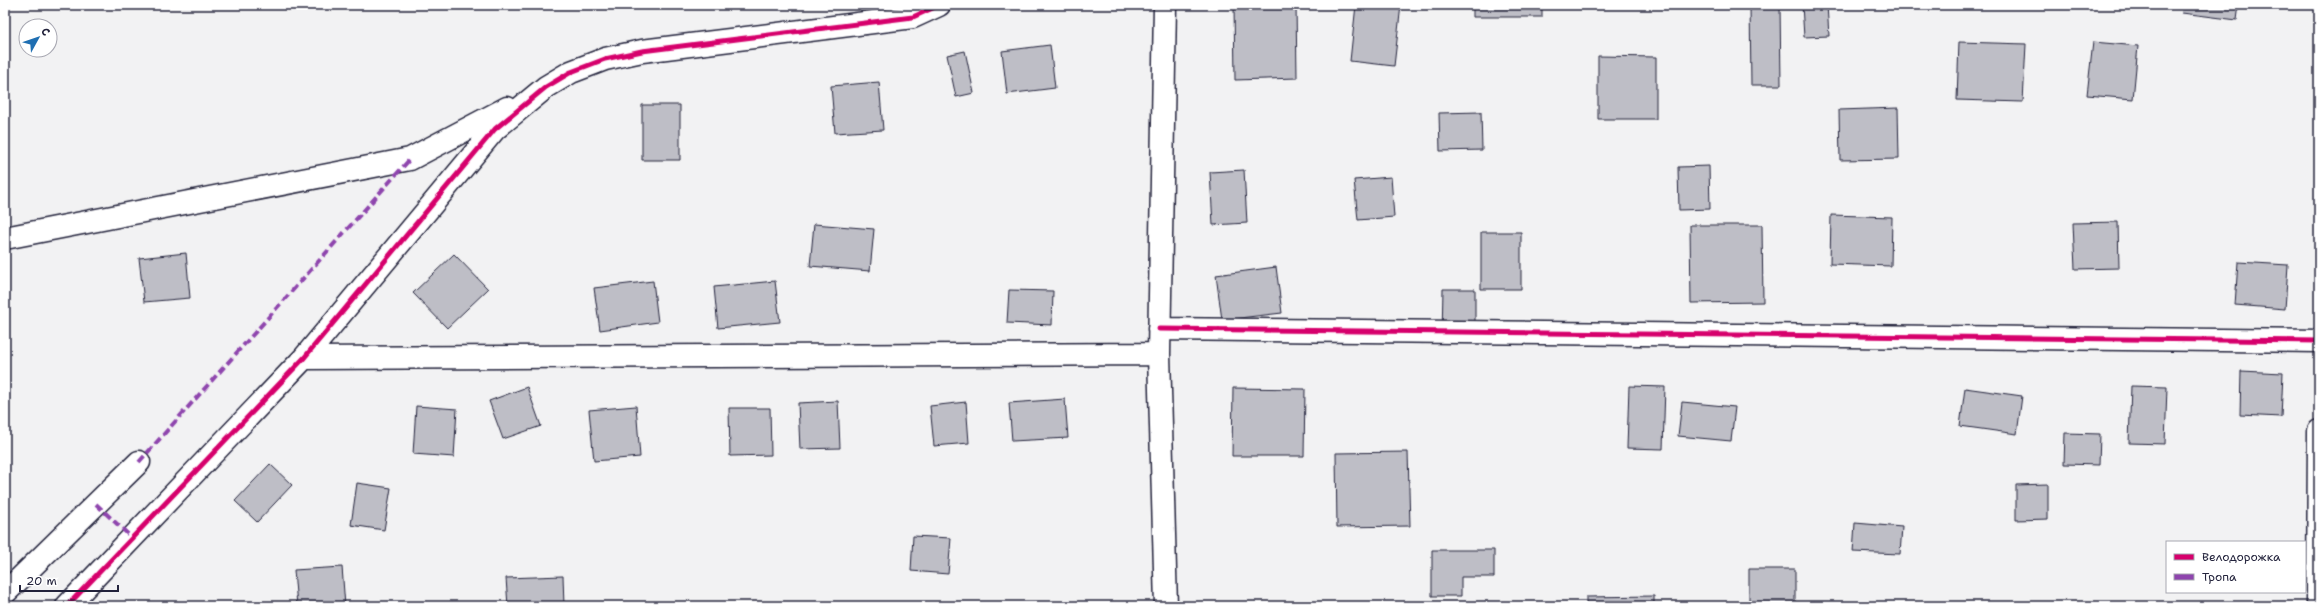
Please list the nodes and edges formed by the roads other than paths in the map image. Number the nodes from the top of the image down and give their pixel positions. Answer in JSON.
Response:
{"nodes":[{"id":1,"x":939,"y":5,"type":"edge"},
{"id":2,"x":1165,"y":5,"type":"edge"},
{"id":3,"x":546,"y":87,"type":"junction"},
{"id":4,"x":5,"y":238,"type":"edge"},
{"id":5,"x":1159,"y":329,"type":"junction"},
{"id":6,"x":2319,"y":341,"type":"edge"},
{"id":7,"x":1159,"y":354,"type":"junction"},
{"id":8,"x":304,"y":358,"type":"junction"},
{"id":9,"x":2319,"y":431,"type":"edge"},
{"id":10,"x":139,"y":462,"type":"dead end"},
{"id":11,"x":5,"y":592,"type":"edge"},
{"id":12,"x":67,"y":606,"type":"edge"},
{"id":13,"x":1166,"y":606,"type":"edge"},
{"id":14,"x":2318,"y":606,"type":"edge"}],
"edges":[{"from":1,"to":3,"type":"street"},
{"from":2,"to":5,"type":"street"},
{"from":3,"to":4,"type":"street"},
{"from":3,"to":8,"type":"street"},
{"from":5,"to":6,"type":"street"},
{"from":5,"to":7,"type":"street"},
{"from":7,"to":8,"type":"street"},
{"from":7,"to":13,"type":"street"},
{"from":8,"to":12,"type":"street"},
{"from":9,"to":14,"type":"street"},
{"from":10,"to":11,"type":"street"}]}
